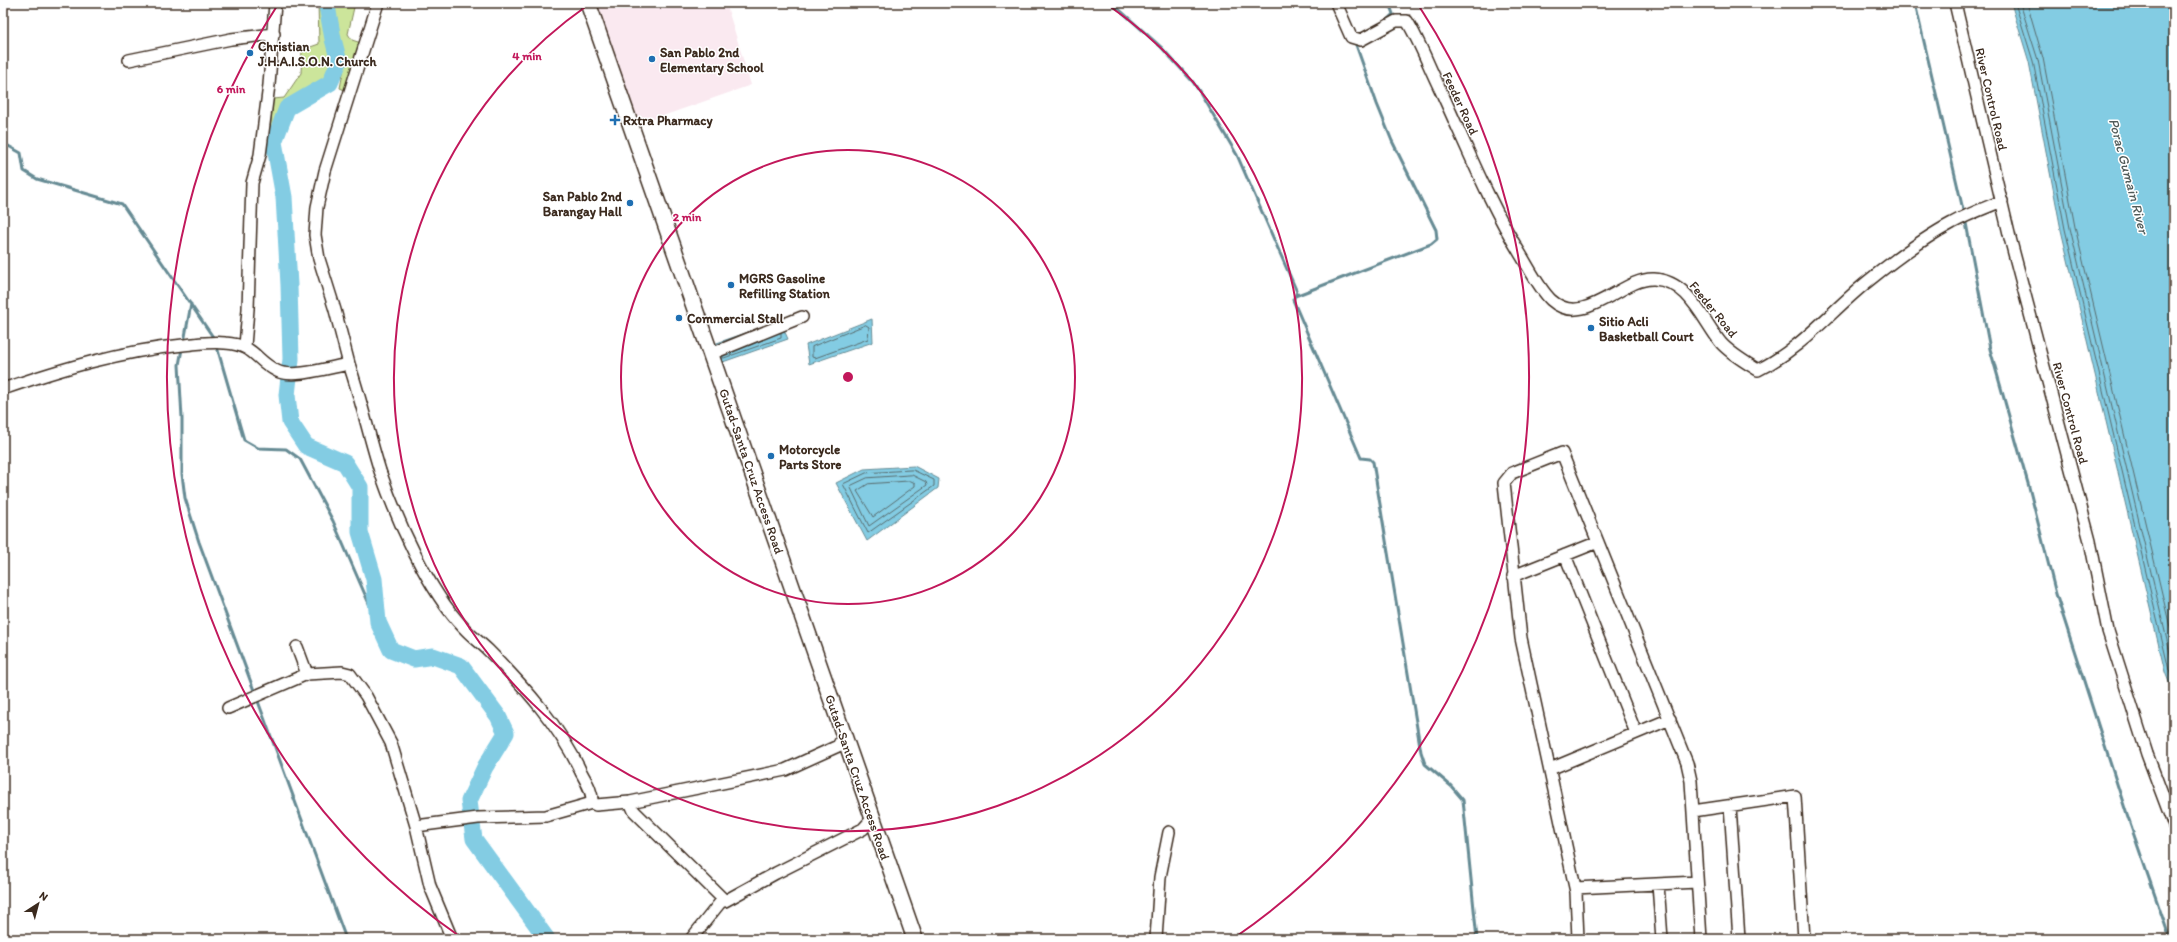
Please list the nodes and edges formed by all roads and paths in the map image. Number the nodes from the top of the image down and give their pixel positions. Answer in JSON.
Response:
{"nodes":[{"id":1,"x":275,"y":3,"type":"edge"},
{"id":2,"x":378,"y":3,"type":"edge"},
{"id":3,"x":588,"y":3,"type":"edge"},
{"id":4,"x":1336,"y":3,"type":"edge"},
{"id":5,"x":1955,"y":3,"type":"edge"},
{"id":6,"x":274,"y":34,"type":"junction"},
{"id":7,"x":129,"y":60,"type":"dead end"},
{"id":8,"x":2002,"y":201,"type":"junction"},
{"id":9,"x":802,"y":317,"type":"dead end"},
{"id":10,"x":245,"y":346,"type":"junction"},
{"id":11,"x":711,"y":354,"type":"junction"},
{"id":12,"x":349,"y":364,"type":"junction"},
{"id":13,"x":3,"y":388,"type":"edge"},
{"id":14,"x":1598,"y":542,"type":"junction"},
{"id":15,"x":1565,"y":556,"type":"junction"},
{"id":16,"x":1513,"y":576,"type":"junction"},
{"id":17,"x":297,"y":648,"type":"dead end"},
{"id":18,"x":307,"y":674,"type":"junction"},
{"id":19,"x":228,"y":708,"type":"dead end"},
{"id":20,"x":1670,"y":719,"type":"junction"},
{"id":21,"x":1636,"y":733,"type":"junction"},
{"id":22,"x":844,"y":735,"type":"junction"},
{"id":23,"x":1550,"y":769,"type":"junction"},
{"id":24,"x":630,"y":802,"type":"junction"},
{"id":25,"x":592,"y":803,"type":"junction"},
{"id":26,"x":1730,"y":806,"type":"junction"},
{"id":27,"x":1693,"y":812,"type":"junction"},
{"id":28,"x":873,"y":818,"type":"junction"},
{"id":29,"x":419,"y":825,"type":"junction"},
{"id":30,"x":2174,"y":826,"type":"edge"},
{"id":31,"x":1169,"y":832,"type":"dead end"},
{"id":32,"x":1697,"y":882,"type":"junction"},
{"id":33,"x":1658,"y":884,"type":"junction"},
{"id":34,"x":1575,"y":888,"type":"junction"},
{"id":35,"x":723,"y":899,"type":"junction"},
{"id":36,"x":913,"y":938,"type":"edge"},
{"id":37,"x":452,"y":939,"type":"edge"},
{"id":38,"x":691,"y":939,"type":"edge"},
{"id":39,"x":1156,"y":939,"type":"edge"},
{"id":40,"x":1578,"y":939,"type":"edge"},
{"id":41,"x":1662,"y":939,"type":"edge"},
{"id":42,"x":1701,"y":939,"type":"edge"},
{"id":43,"x":1739,"y":939,"type":"edge"},
{"id":44,"x":1804,"y":939,"type":"edge"}],
"edges":[{"from":1,"to":6,"type":"street"},
{"from":2,"to":12,"type":"street"},
{"from":3,"to":11,"type":"main road","name":"Gutad-Santa Cruz Access Road"},
{"from":4,"to":8,"type":"street","name":"Feeder Road"},
{"from":5,"to":8,"type":"street","name":"River Control Road"},
{"from":6,"to":7,"type":"street"},
{"from":6,"to":10,"type":"street"},
{"from":8,"to":30,"type":"street","name":"River Control Road"},
{"from":9,"to":11,"type":"street"},
{"from":10,"to":12,"type":"street"},
{"from":10,"to":13,"type":"street"},
{"from":11,"to":22,"type":"main road","name":"Gutad-Santa Cruz Access Road"},
{"from":12,"to":25,"type":"street"},
{"from":14,"to":15,"type":"street"},
{"from":14,"to":16,"type":"street"},
{"from":14,"to":20,"type":"street"},
{"from":15,"to":16,"type":"street"},
{"from":15,"to":21,"type":"street"},
{"from":16,"to":23,"type":"street"},
{"from":17,"to":18,"type":"street"},
{"from":18,"to":19,"type":"street"},
{"from":18,"to":29,"type":"street"},
{"from":20,"to":21,"type":"street"},
{"from":20,"to":27,"type":"street"},
{"from":21,"to":23,"type":"street"},
{"from":22,"to":24,"type":"street"},
{"from":22,"to":28,"type":"main road","name":"Gutad-Santa Cruz Access Road"},
{"from":23,"to":34,"type":"street"},
{"from":24,"to":25,"type":"street"},
{"from":24,"to":35,"type":"street"},
{"from":25,"to":29,"type":"street"},
{"from":26,"to":27,"type":"street"},
{"from":26,"to":43,"type":"street"},
{"from":26,"to":44,"type":"street"},
{"from":27,"to":32,"type":"street"},
{"from":28,"to":35,"type":"street"},
{"from":28,"to":36,"type":"main road","name":"Gutad-Santa Cruz Access Road"},
{"from":29,"to":37,"type":"street"},
{"from":31,"to":39,"type":"street"},
{"from":32,"to":33,"type":"street"},
{"from":32,"to":42,"type":"street"},
{"from":33,"to":34,"type":"street"},
{"from":33,"to":41,"type":"street"},
{"from":34,"to":40,"type":"street"},
{"from":35,"to":38,"type":"street"}]}
